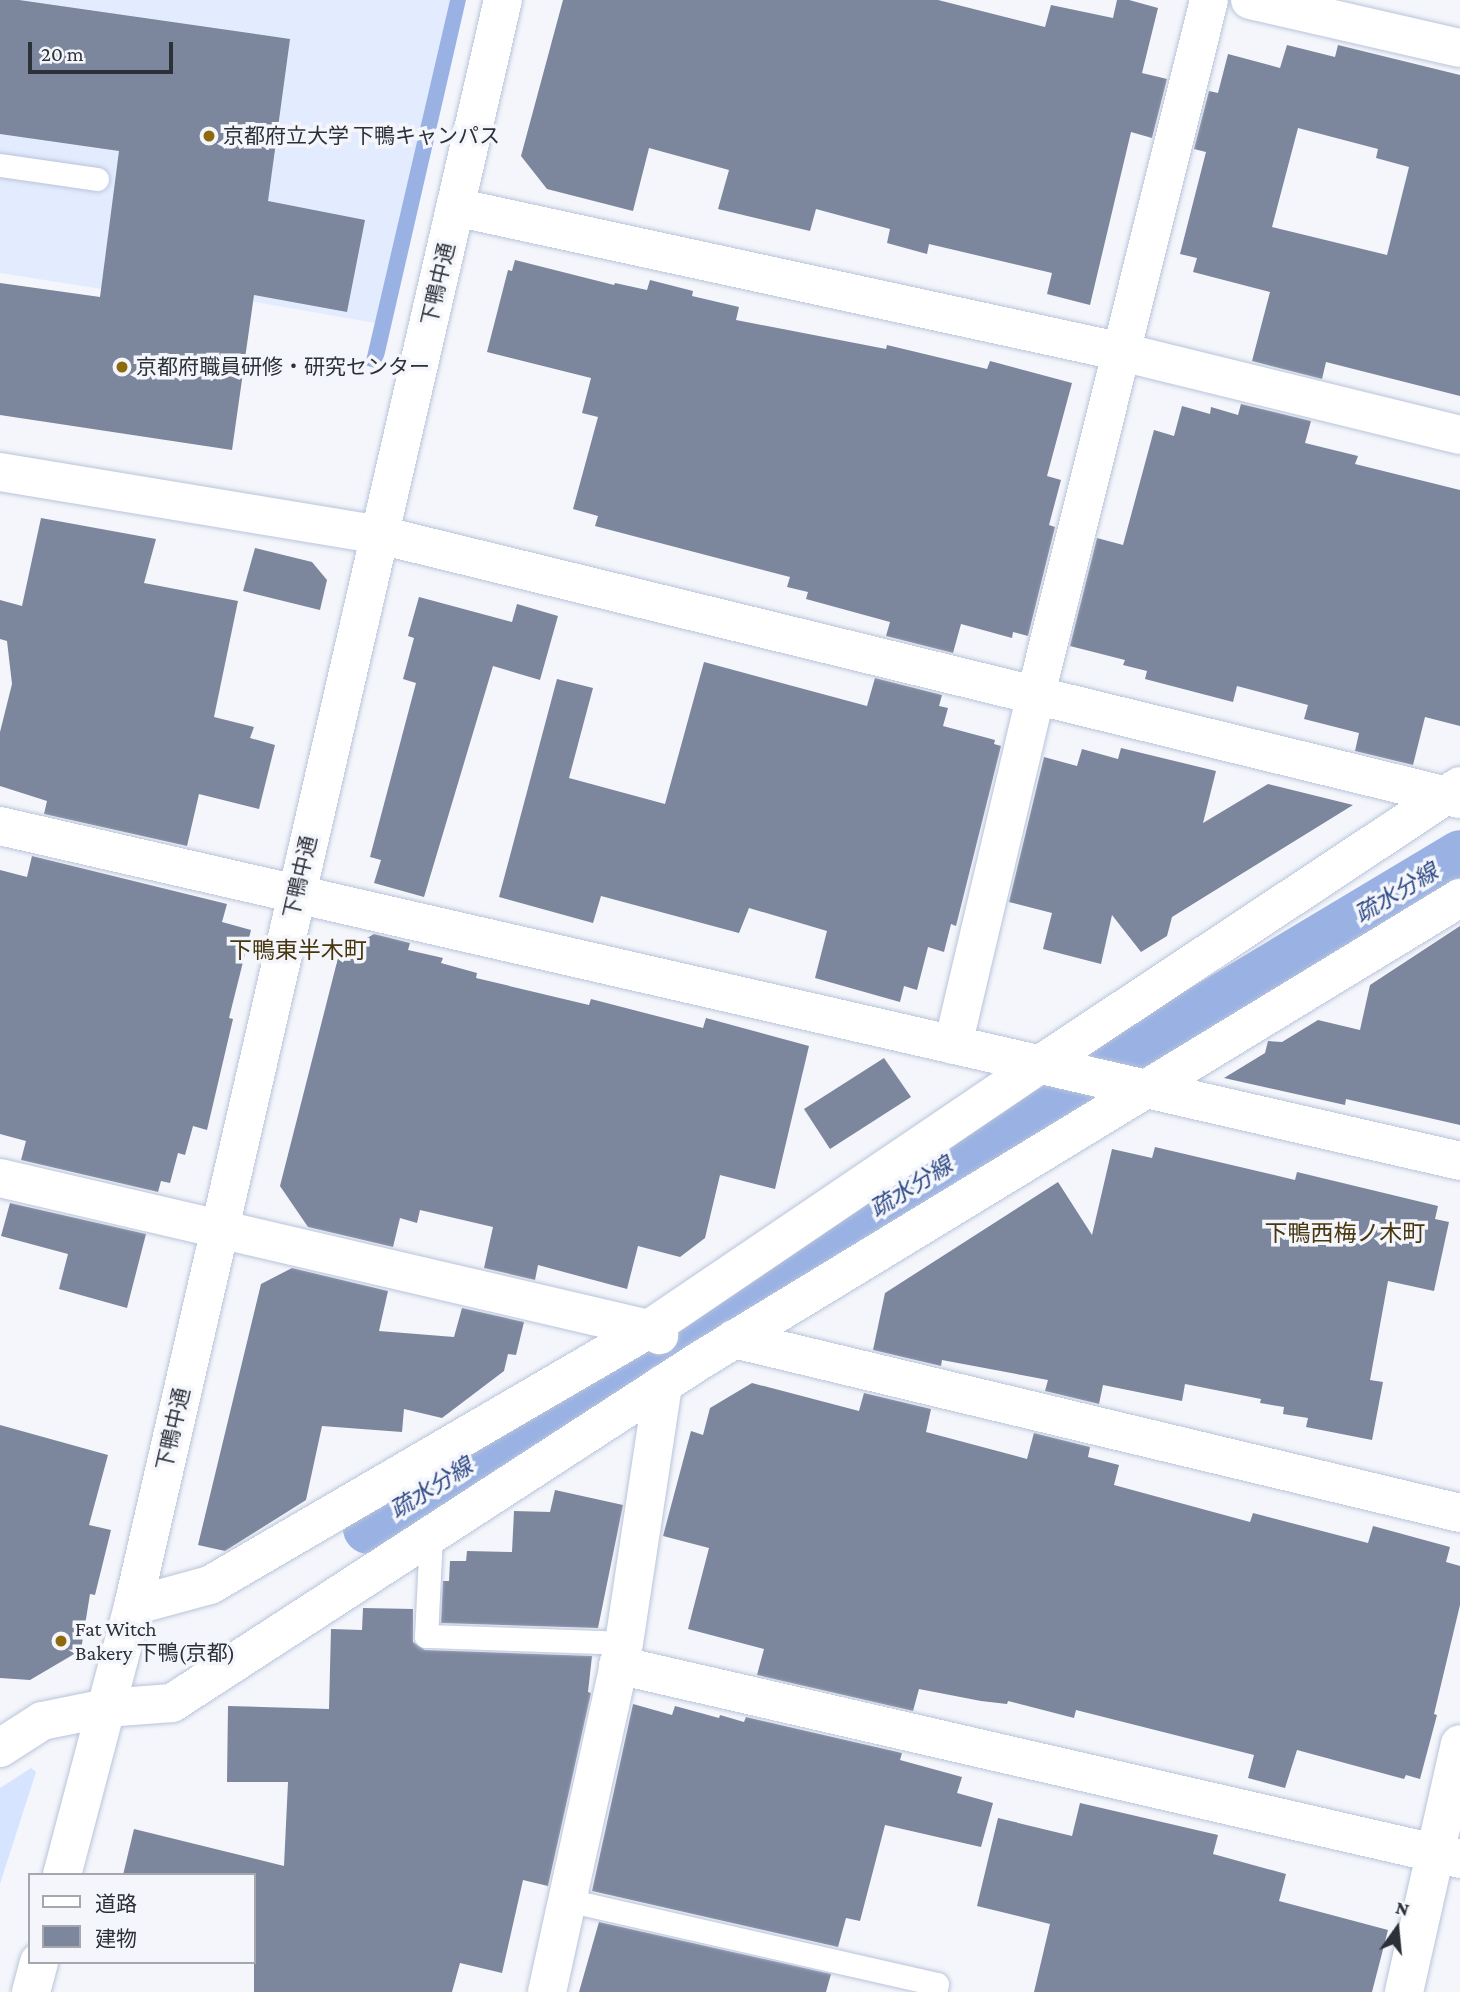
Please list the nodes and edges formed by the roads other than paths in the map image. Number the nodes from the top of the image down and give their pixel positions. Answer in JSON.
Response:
{"nodes":[{"id":1,"x":503,"y":0,"type":"edge"},
{"id":2,"x":1209,"y":0,"type":"edge"},
{"id":3,"x":1250,"y":0,"type":"edge"},
{"id":4,"x":1460,"y":48,"type":"edge"},
{"id":5,"x":0,"y":165,"type":"edge"},
{"id":6,"x":97,"y":179,"type":"dead end"},
{"id":7,"x":455,"y":207,"type":"junction"},
{"id":8,"x":1122,"y":352,"type":"junction"},
{"id":9,"x":1460,"y":435,"type":"edge"},
{"id":10,"x":0,"y":471,"type":"edge"},
{"id":11,"x":380,"y":535,"type":"junction"},
{"id":12,"x":1036,"y":694,"type":"junction"},
{"id":13,"x":1455,"y":794,"type":"edge"},
{"id":14,"x":0,"y":826,"type":"edge"},
{"id":15,"x":296,"y":895,"type":"junction"},
{"id":16,"x":1460,"y":898,"type":"edge"},
{"id":17,"x":953,"y":1045,"type":"junction"},
{"id":18,"x":1039,"y":1065,"type":"junction"},
{"id":19,"x":1149,"y":1090,"type":"junction"},
{"id":20,"x":1460,"y":1161,"type":"edge"},
{"id":21,"x":0,"y":1178,"type":"edge"},
{"id":22,"x":219,"y":1229,"type":"junction"},
{"id":23,"x":649,"y":1329,"type":"junction"},
{"id":24,"x":734,"y":1339,"type":"junction"},
{"id":25,"x":699,"y":1361,"type":"junction"},
{"id":26,"x":663,"y":1384,"type":"junction"},
{"id":27,"x":1460,"y":1513,"type":"edge"},
{"id":28,"x":431,"y":1535,"type":"junction"},
{"id":29,"x":133,"y":1606,"type":"junction"},
{"id":30,"x":621,"y":1654,"type":"junction"},
{"id":31,"x":106,"y":1708,"type":"junction"},
{"id":32,"x":1460,"y":1744,"type":"edge"},
{"id":33,"x":0,"y":1748,"type":"edge"},
{"id":34,"x":1448,"y":1856,"type":"edge"},
{"id":35,"x":63,"y":1873,"type":"edge"},
{"id":36,"x":567,"y":1900,"type":"junction"},
{"id":37,"x":38,"y":1964,"type":"edge"},
{"id":38,"x":31,"y":1992,"type":"edge"},
{"id":39,"x":547,"y":1992,"type":"edge"},
{"id":40,"x":934,"y":1992,"type":"edge"},
{"id":41,"x":1404,"y":1992,"type":"edge"}],
"edges":[{"from":1,"to":7,"type":"street","name":"下鴨中通"},
{"from":2,"to":8,"type":"street"},
{"from":3,"to":4,"type":"street"},
{"from":5,"to":6,"type":"lane"},
{"from":7,"to":8,"type":"street"},
{"from":7,"to":11,"type":"street","name":"下鴨中通"},
{"from":8,"to":9,"type":"street"},
{"from":8,"to":12,"type":"street"},
{"from":10,"to":11,"type":"street"},
{"from":11,"to":12,"type":"street"},
{"from":11,"to":15,"type":"street","name":"下鴨中通"},
{"from":12,"to":13,"type":"street"},
{"from":12,"to":17,"type":"street"},
{"from":13,"to":18,"type":"street"},
{"from":14,"to":15,"type":"street"},
{"from":15,"to":17,"type":"street"},
{"from":15,"to":22,"type":"street","name":"下鴨中通"},
{"from":16,"to":19,"type":"street"},
{"from":17,"to":18,"type":"street"},
{"from":18,"to":19,"type":"street"},
{"from":18,"to":23,"type":"street"},
{"from":19,"to":20,"type":"street"},
{"from":19,"to":24,"type":"street"},
{"from":21,"to":22,"type":"street"},
{"from":22,"to":23,"type":"street"},
{"from":22,"to":29,"type":"street","name":"下鴨中通"},
{"from":23,"to":25,"type":"street"},
{"from":23,"to":29,"type":"street"},
{"from":24,"to":25,"type":"street"},
{"from":24,"to":27,"type":"street"},
{"from":25,"to":26,"type":"street"},
{"from":26,"to":28,"type":"street"},
{"from":26,"to":30,"type":"street"},
{"from":28,"to":30,"type":"lane"},
{"from":28,"to":31,"type":"street"},
{"from":29,"to":31,"type":"street","name":"下鴨中通"},
{"from":30,"to":34,"type":"street"},
{"from":30,"to":36,"type":"street"},
{"from":31,"to":33,"type":"street"},
{"from":31,"to":35,"type":"street","name":"下鴨中通"},
{"from":32,"to":34,"type":"street"},
{"from":34,"to":41,"type":"street"},
{"from":36,"to":39,"type":"street"},
{"from":36,"to":40,"type":"lane"},
{"from":37,"to":38,"type":"street"}]}
